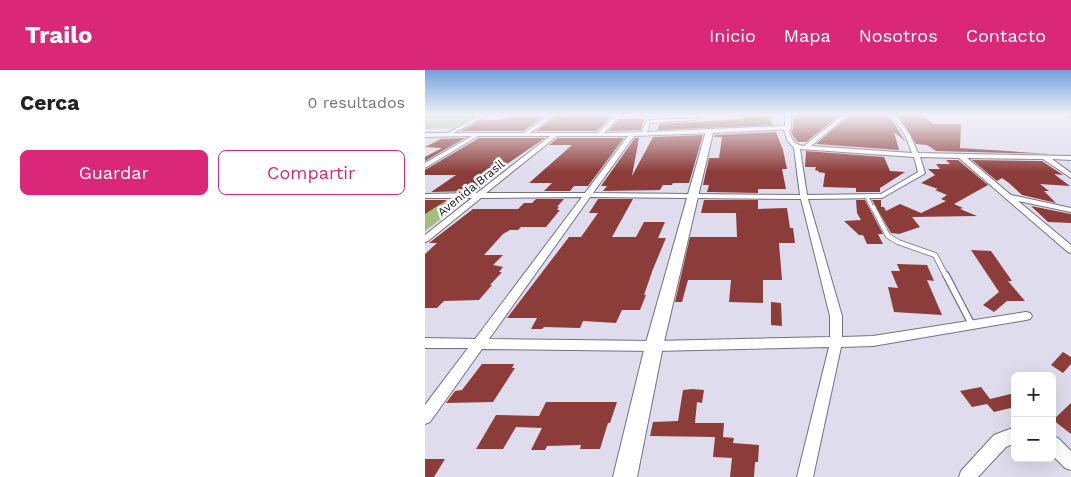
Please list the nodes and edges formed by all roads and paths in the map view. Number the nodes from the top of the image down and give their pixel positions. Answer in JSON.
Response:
{"nodes":[{"id":1,"x":524,"y":134,"type":"joint"},
{"id":2,"x":600,"y":134,"type":"joint"},
{"id":3,"x":632,"y":134,"type":"junction"},
{"id":4,"x":644,"y":134,"type":"edge"},
{"id":5,"x":710,"y":134,"type":"edge"},
{"id":6,"x":787,"y":134,"type":"edge"},
{"id":7,"x":820,"y":134,"type":"edge"},
{"id":8,"x":907,"y":134,"type":"edge"},
{"id":9,"x":425,"y":135,"type":"edge"},
{"id":10,"x":447,"y":135,"type":"joint"},
{"id":11,"x":478,"y":135,"type":"junction"},
{"id":12,"x":555,"y":135,"type":"junction"},
{"id":13,"x":801,"y":148,"type":"junction"},
{"id":14,"x":917,"y":155,"type":"junction"},
{"id":15,"x":959,"y":155,"type":"junction"},
{"id":16,"x":1043,"y":157,"type":"junction"},
{"id":17,"x":1071,"y":158,"type":"edge"},
{"id":18,"x":425,"y":166,"type":"edge"},
{"id":19,"x":1071,"y":176,"type":"edge"},
{"id":20,"x":588,"y":195,"type":"junction"},
{"id":21,"x":425,"y":196,"type":"edge"},
{"id":22,"x":479,"y":196,"type":"junction"},
{"id":23,"x":695,"y":197,"type":"junction"},
{"id":24,"x":867,"y":197,"type":"junction"},
{"id":25,"x":1009,"y":197,"type":"junction"},
{"id":26,"x":804,"y":198,"type":"junction"},
{"id":27,"x":1071,"y":210,"type":"edge"},
{"id":28,"x":425,"y":239,"type":"edge"},
{"id":29,"x":1071,"y":250,"type":"edge"},
{"id":30,"x":1026,"y":316,"type":"dead end"},
{"id":31,"x":972,"y":326,"type":"junction"},
{"id":32,"x":481,"y":342,"type":"junction"},
{"id":33,"x":425,"y":343,"type":"edge"},
{"id":34,"x":836,"y":343,"type":"junction"},
{"id":35,"x":654,"y":346,"type":"junction"},
{"id":36,"x":425,"y":416,"type":"edge"},
{"id":37,"x":1011,"y":437,"type":"edge"},
{"id":38,"x":1056,"y":448,"type":"edge"},
{"id":39,"x":1071,"y":462,"type":"edge"},
{"id":40,"x":625,"y":477,"type":"edge"},
{"id":41,"x":805,"y":477,"type":"edge"},
{"id":42,"x":967,"y":477,"type":"edge"}],
"edges":[{"from":1,"to":11,"type":"street"},
{"from":1,"to":12,"type":"street"},
{"from":2,"to":3,"type":"street"},
{"from":2,"to":12,"type":"street"},
{"from":3,"to":4,"type":"street"},
{"from":3,"to":20,"type":"street"},
{"from":5,"to":23,"type":"street"},
{"from":6,"to":13,"type":"street"},
{"from":7,"to":13,"type":"street"},
{"from":8,"to":14,"type":"street"},
{"from":9,"to":10,"type":"street"},
{"from":10,"to":11,"type":"street"},
{"from":11,"to":18,"type":"street"},
{"from":12,"to":22,"type":"street","name":"Avenida Brasil"},
{"from":13,"to":14,"type":"street"},
{"from":13,"to":26,"type":"street"},
{"from":14,"to":15,"type":"street"},
{"from":14,"to":24,"type":"street"},
{"from":15,"to":16,"type":"street"},
{"from":15,"to":25,"type":"street"},
{"from":16,"to":17,"type":"street"},
{"from":16,"to":19,"type":"street"},
{"from":20,"to":22,"type":"street"},
{"from":20,"to":23,"type":"street"},
{"from":20,"to":32,"type":"street"},
{"from":21,"to":22,"type":"street"},
{"from":22,"to":28,"type":"street","name":"Avenida Brasil"},
{"from":23,"to":26,"type":"street"},
{"from":23,"to":35,"type":"street"},
{"from":24,"to":26,"type":"street"},
{"from":24,"to":31,"type":"lane"},
{"from":25,"to":27,"type":"street"},
{"from":25,"to":29,"type":"street"},
{"from":26,"to":34,"type":"street"},
{"from":30,"to":31,"type":"street"},
{"from":31,"to":34,"type":"street"},
{"from":32,"to":33,"type":"street"},
{"from":32,"to":35,"type":"street"},
{"from":32,"to":36,"type":"street"},
{"from":34,"to":35,"type":"street"},
{"from":34,"to":41,"type":"street"},
{"from":35,"to":40,"type":"street"},
{"from":37,"to":42,"type":"street"},
{"from":38,"to":39,"type":"street"}]}
